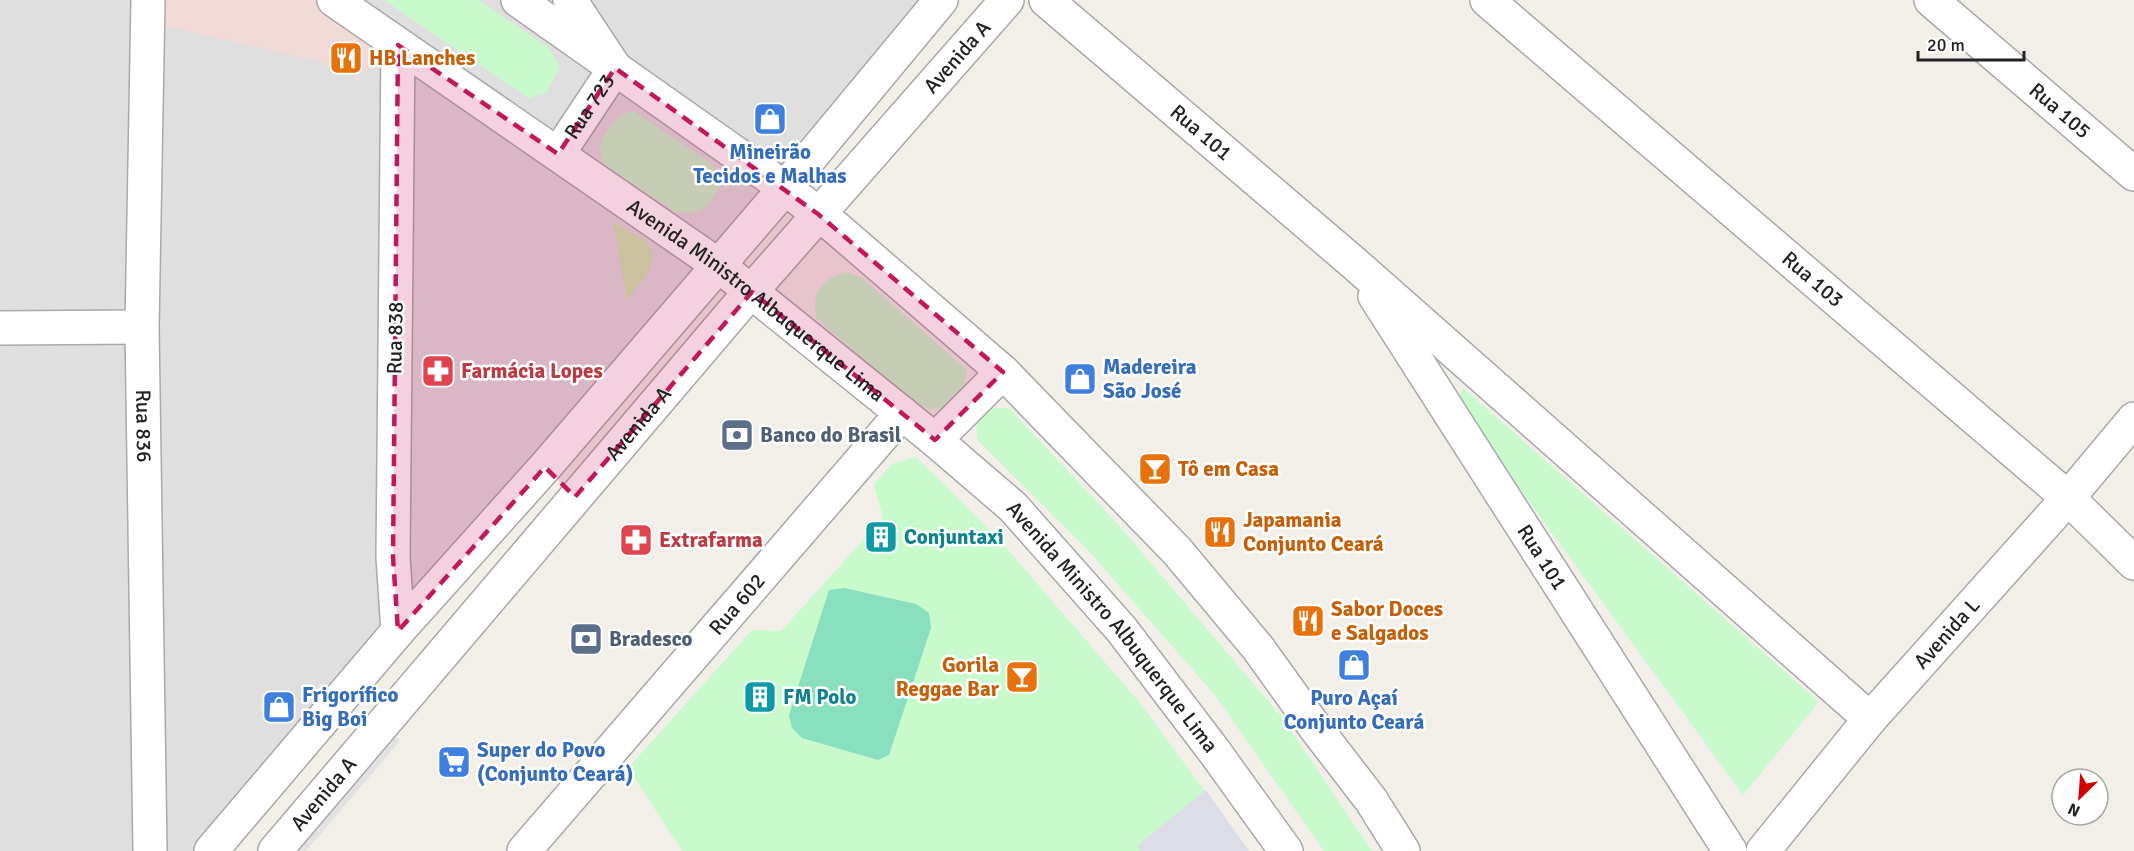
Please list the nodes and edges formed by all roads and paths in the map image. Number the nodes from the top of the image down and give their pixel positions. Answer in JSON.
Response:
{"nodes":[{"id":1,"x":148,"y":0,"type":"edge"},
{"id":2,"x":334,"y":0,"type":"edge"},
{"id":3,"x":518,"y":0,"type":"edge"},
{"id":4,"x":570,"y":0,"type":"edge"},
{"id":5,"x":941,"y":0,"type":"edge"},
{"id":6,"x":1007,"y":0,"type":"edge"},
{"id":7,"x":1046,"y":0,"type":"edge"},
{"id":8,"x":1487,"y":0,"type":"edge"},
{"id":9,"x":1931,"y":0,"type":"edge"},
{"id":10,"x":398,"y":45,"type":"junction"},
{"id":11,"x":615,"y":68,"type":"junction"},
{"id":12,"x":558,"y":154,"type":"junction"},
{"id":13,"x":2134,"y":174,"type":"edge"},
{"id":14,"x":785,"y":188,"type":"junction"},
{"id":15,"x":818,"y":214,"type":"junction"},
{"id":16,"x":1355,"y":264,"type":"junction"},
{"id":17,"x":718,"y":265,"type":"junction"},
{"id":18,"x":752,"y":292,"type":"junction"},
{"id":19,"x":142,"y":327,"type":"junction"},
{"id":20,"x":0,"y":328,"type":"edge"},
{"id":21,"x":1003,"y":372,"type":"junction"},
{"id":22,"x":902,"y":413,"type":"junction"},
{"id":23,"x":2134,"y":419,"type":"edge"},
{"id":24,"x":935,"y":440,"type":"junction"},
{"id":25,"x":544,"y":467,"type":"junction"},
{"id":26,"x":575,"y":497,"type":"junction"},
{"id":27,"x":2068,"y":498,"type":"junction"},
{"id":28,"x":2134,"y":563,"type":"edge"},
{"id":29,"x":398,"y":632,"type":"junction"},
{"id":30,"x":1870,"y":719,"type":"junction"},
{"id":31,"x":150,"y":851,"type":"edge"},
{"id":32,"x":211,"y":851,"type":"edge"},
{"id":33,"x":275,"y":851,"type":"edge"},
{"id":34,"x":524,"y":851,"type":"edge"},
{"id":35,"x":1286,"y":851,"type":"edge"},
{"id":36,"x":1403,"y":851,"type":"edge"},
{"id":37,"x":1730,"y":851,"type":"edge"},
{"id":38,"x":1763,"y":851,"type":"edge"}],
"edges":[{"from":1,"to":19,"type":"street","name":"Rua 836"},
{"from":2,"to":10,"type":"street","name":"Avenida Ministro Albuquerque Lima"},
{"from":3,"to":11,"type":"street"},
{"from":4,"to":11,"type":"street","name":"Rua 723"},
{"from":5,"to":14,"type":"street","name":"Avenida A"},
{"from":6,"to":15,"type":"street","name":"Avenida A"},
{"from":7,"to":16,"type":"street","name":"Rua 101"},
{"from":8,"to":27,"type":"street","name":"Rua 103"},
{"from":9,"to":13,"type":"street","name":"Rua 105"},
{"from":10,"to":12,"type":"street","name":"Avenida Ministro Albuquerque Lima"},
{"from":10,"to":29,"type":"street","name":"Rua 838"},
{"from":11,"to":12,"type":"street","name":"Rua 723"},
{"from":11,"to":14,"type":"street"},
{"from":12,"to":17,"type":"street","name":"Avenida Ministro Albuquerque Lima"},
{"from":14,"to":15,"type":"street"},
{"from":14,"to":17,"type":"street","name":"Avenida A"},
{"from":15,"to":18,"type":"street","name":"Avenida A"},
{"from":15,"to":21,"type":"street"},
{"from":16,"to":30,"type":"street","name":"Rua 101"},
{"from":16,"to":37,"type":"street","name":"Rua 101"},
{"from":17,"to":18,"type":"street","name":"Avenida Ministro Albuquerque Lima"},
{"from":17,"to":25,"type":"street","name":"Avenida A"},
{"from":18,"to":22,"type":"street","name":"Avenida Ministro Albuquerque Lima"},
{"from":18,"to":26,"type":"street","name":"Avenida A"},
{"from":19,"to":20,"type":"street"},
{"from":19,"to":31,"type":"street","name":"Rua 836"},
{"from":21,"to":24,"type":"street"},
{"from":21,"to":36,"type":"street"},
{"from":22,"to":24,"type":"street","name":"Avenida Ministro Albuquerque Lima"},
{"from":22,"to":34,"type":"street","name":"Rua 602"},
{"from":23,"to":27,"type":"street","name":"Avenida L"},
{"from":24,"to":35,"type":"street","name":"Avenida Ministro Albuquerque Lima"},
{"from":25,"to":26,"type":"street"},
{"from":25,"to":29,"type":"street","name":"Avenida A"},
{"from":26,"to":33,"type":"street","name":"Avenida A"},
{"from":27,"to":28,"type":"street","name":"Rua 103"},
{"from":27,"to":30,"type":"street","name":"Avenida L"},
{"from":29,"to":32,"type":"street","name":"Avenida A"},
{"from":30,"to":38,"type":"street","name":"Avenida L"}]}
